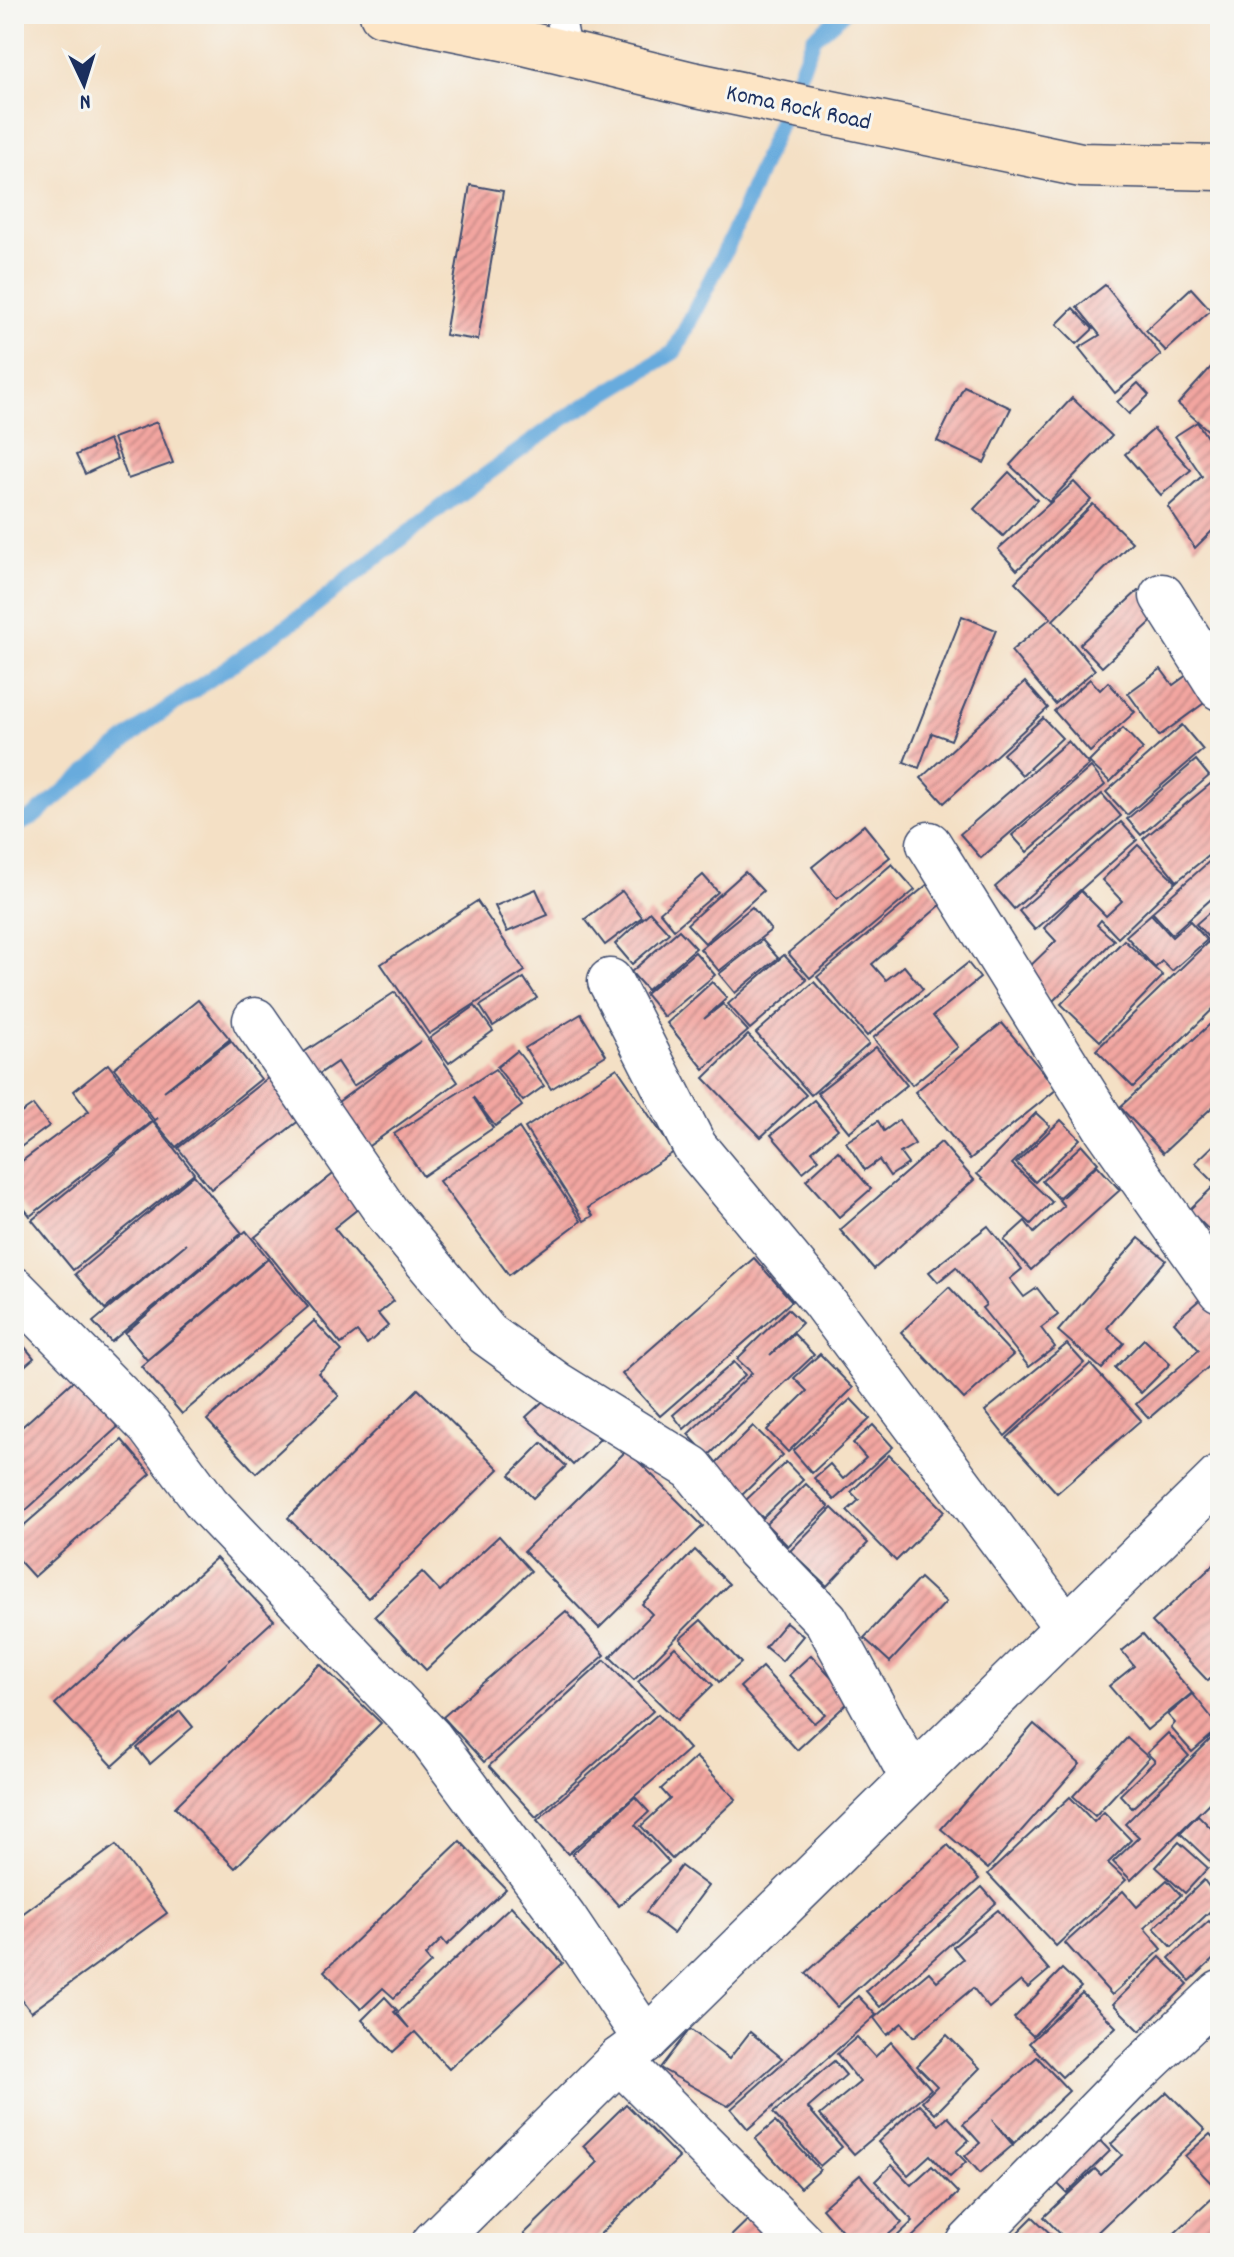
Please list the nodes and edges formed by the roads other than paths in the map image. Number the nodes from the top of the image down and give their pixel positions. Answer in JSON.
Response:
{"nodes":[{"id":1,"x":382,"y":14,"type":"edge"},
{"id":2,"x":564,"y":34,"type":"edge"},
{"id":3,"x":1220,"y":168,"type":"edge"},
{"id":4,"x":1162,"y":596,"type":"dead end"},
{"id":5,"x":1220,"y":688,"type":"edge"},
{"id":6,"x":929,"y":844,"type":"dead end"},
{"id":7,"x":610,"y":981,"type":"dead end"},
{"id":8,"x":255,"y":1020,"type":"dead end"},
{"id":9,"x":14,"y":1289,"type":"edge"},
{"id":10,"x":1220,"y":1290,"type":"edge"},
{"id":11,"x":1220,"y":1477,"type":"edge"},
{"id":12,"x":1066,"y":1627,"type":"junction"},
{"id":13,"x":912,"y":1777,"type":"junction"},
{"id":14,"x":1220,"y":1993,"type":"edge"},
{"id":15,"x":632,"y":2050,"type":"junction"},
{"id":16,"x":434,"y":2243,"type":"edge"},
{"id":17,"x":802,"y":2243,"type":"edge"},
{"id":18,"x":969,"y":2243,"type":"edge"}],
"edges":[{"from":1,"to":2,"type":"main road","name":"Koma Rock Road"},
{"from":2,"to":3,"type":"main road","name":"Koma Rock Road"},
{"from":4,"to":5,"type":"street"},
{"from":6,"to":10,"type":"street"},
{"from":7,"to":12,"type":"street"},
{"from":8,"to":13,"type":"street"},
{"from":9,"to":15,"type":"street"},
{"from":11,"to":12,"type":"street"},
{"from":12,"to":13,"type":"street"},
{"from":13,"to":15,"type":"street"},
{"from":14,"to":18,"type":"street"},
{"from":15,"to":16,"type":"street"},
{"from":15,"to":17,"type":"street"}]}
